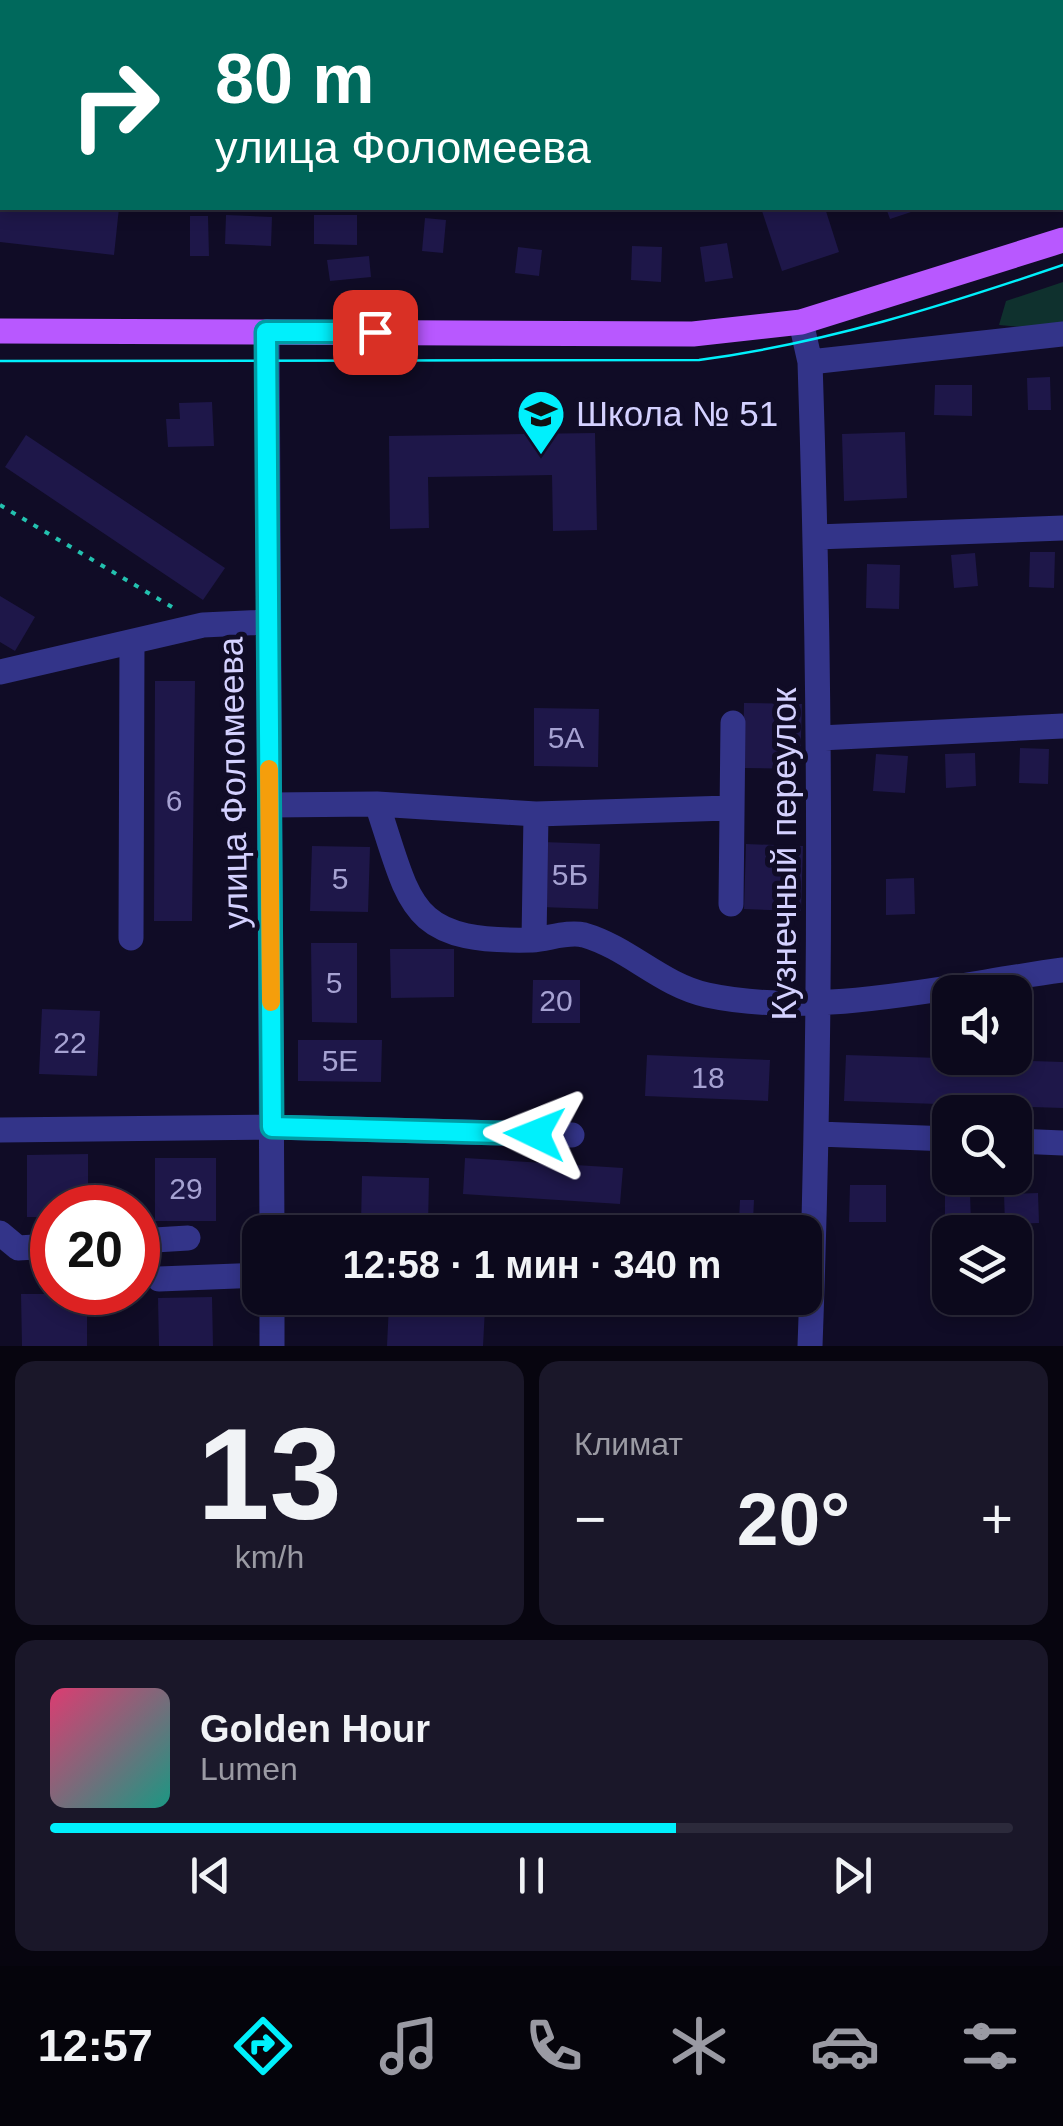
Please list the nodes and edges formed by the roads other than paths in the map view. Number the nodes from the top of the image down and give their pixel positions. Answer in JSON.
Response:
{"nodes":[{"id":1,"x":1063,"y":240,"type":"edge"},
{"id":2,"x":802,"y":322,"type":"junction"},
{"id":3,"x":0,"y":331,"type":"edge"},
{"id":4,"x":266,"y":332,"type":"junction"},
{"id":5,"x":1063,"y":334,"type":"edge"},
{"id":6,"x":810,"y":362,"type":"junction"},
{"id":7,"x":1063,"y":528,"type":"edge"},
{"id":8,"x":816,"y":537,"type":"junction"},
{"id":9,"x":266,"y":622,"type":"junction"},
{"id":10,"x":132,"y":644,"type":"junction"},
{"id":11,"x":0,"y":672,"type":"edge"},
{"id":12,"x":732,"y":723,"type":"dead end"},
{"id":13,"x":1063,"y":726,"type":"edge"},
{"id":14,"x":820,"y":738,"type":"junction"},
{"id":15,"x":377,"y":804,"type":"junction"},
{"id":16,"x":270,"y":805,"type":"junction"},
{"id":17,"x":729,"y":808,"type":"junction"},
{"id":18,"x":536,"y":814,"type":"junction"},
{"id":19,"x":731,"y":904,"type":"dead end"},
{"id":20,"x":132,"y":938,"type":"dead end"},
{"id":21,"x":534,"y":940,"type":"junction"},
{"id":22,"x":1063,"y":970,"type":"edge"},
{"id":23,"x":820,"y":1002,"type":"junction"},
{"id":24,"x":272,"y":1127,"type":"junction"},
{"id":25,"x":0,"y":1130,"type":"edge"},
{"id":26,"x":818,"y":1134,"type":"junction"},
{"id":27,"x":572,"y":1135,"type":"dead end"},
{"id":28,"x":932,"y":1138,"type":"edge"},
{"id":29,"x":1032,"y":1142,"type":"edge"},
{"id":30,"x":1063,"y":1143,"type":"edge"},
{"id":31,"x":272,"y":1215,"type":"edge"},
{"id":32,"x":0,"y":1233,"type":"edge"},
{"id":33,"x":188,"y":1238,"type":"dead end"},
{"id":34,"x":160,"y":1240,"type":"edge"},
{"id":35,"x":30,"y":1247,"type":"edge"},
{"id":36,"x":242,"y":1276,"type":"edge"},
{"id":37,"x":160,"y":1279,"type":"dead end"},
{"id":38,"x":272,"y":1315,"type":"edge"},
{"id":39,"x":272,"y":1346,"type":"edge"},
{"id":40,"x":810,"y":1346,"type":"edge"}],
"edges":[{"from":1,"to":2,"type":"main road"},
{"from":2,"to":4,"type":"main road"},
{"from":2,"to":6,"type":"street","name":"Кузнечный переулок"},
{"from":3,"to":4,"type":"main road"},
{"from":4,"to":9,"type":"street","name":"улица Фоломеева"},
{"from":5,"to":6,"type":"street"},
{"from":6,"to":8,"type":"street","name":"Кузнечный переулок"},
{"from":7,"to":8,"type":"street"},
{"from":8,"to":14,"type":"street","name":"Кузнечный переулок"},
{"from":9,"to":10,"type":"street"},
{"from":9,"to":16,"type":"street","name":"улица Фоломеева"},
{"from":10,"to":11,"type":"street"},
{"from":10,"to":20,"type":"street"},
{"from":12,"to":17,"type":"street"},
{"from":13,"to":14,"type":"street"},
{"from":14,"to":23,"type":"street","name":"Кузнечный переулок"},
{"from":15,"to":16,"type":"street"},
{"from":15,"to":18,"type":"street"},
{"from":15,"to":21,"type":"street"},
{"from":16,"to":24,"type":"street","name":"улица Фоломеева"},
{"from":17,"to":18,"type":"street"},
{"from":17,"to":19,"type":"street"},
{"from":18,"to":21,"type":"street"},
{"from":21,"to":23,"type":"street"},
{"from":22,"to":23,"type":"street"},
{"from":23,"to":26,"type":"street","name":"Кузнечный переулок"},
{"from":24,"to":25,"type":"street"},
{"from":24,"to":27,"type":"street"},
{"from":24,"to":31,"type":"street","name":"улица Фоломеева"},
{"from":26,"to":28,"type":"street"},
{"from":26,"to":40,"type":"street","name":"Кузнечный переулок"},
{"from":29,"to":30,"type":"street"},
{"from":32,"to":35,"type":"street"},
{"from":33,"to":34,"type":"street"},
{"from":36,"to":37,"type":"street"},
{"from":38,"to":39,"type":"street"}]}
